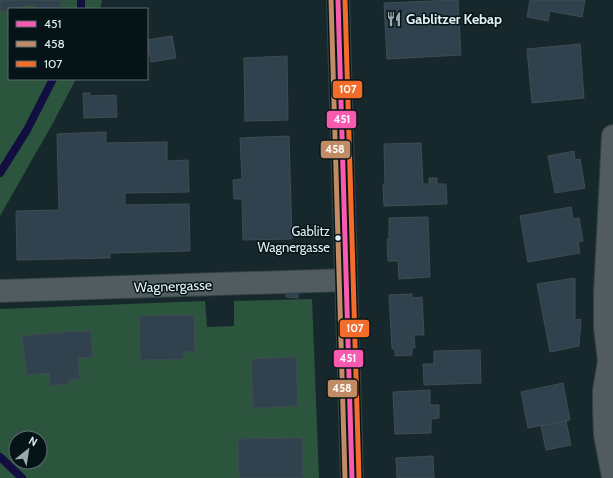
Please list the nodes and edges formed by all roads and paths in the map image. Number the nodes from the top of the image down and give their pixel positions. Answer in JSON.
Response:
{"nodes":[{"id":1,"x":338,"y":0,"type":"edge"},
{"id":2,"x":613,"y":136,"type":"edge"},
{"id":3,"x":346,"y":280,"type":"junction"},
{"id":4,"x":0,"y":291,"type":"edge"},
{"id":5,"x":611,"y":359,"type":"edge"},
{"id":6,"x":352,"y":478,"type":"edge"},
{"id":7,"x":613,"y":478,"type":"edge"}],
"edges":[{"from":1,"to":3,"type":"main road"},
{"from":2,"to":5,"type":"street"},
{"from":3,"to":4,"type":"street","name":"Wagnergasse"},
{"from":3,"to":6,"type":"main road"},
{"from":5,"to":7,"type":"street"}]}
